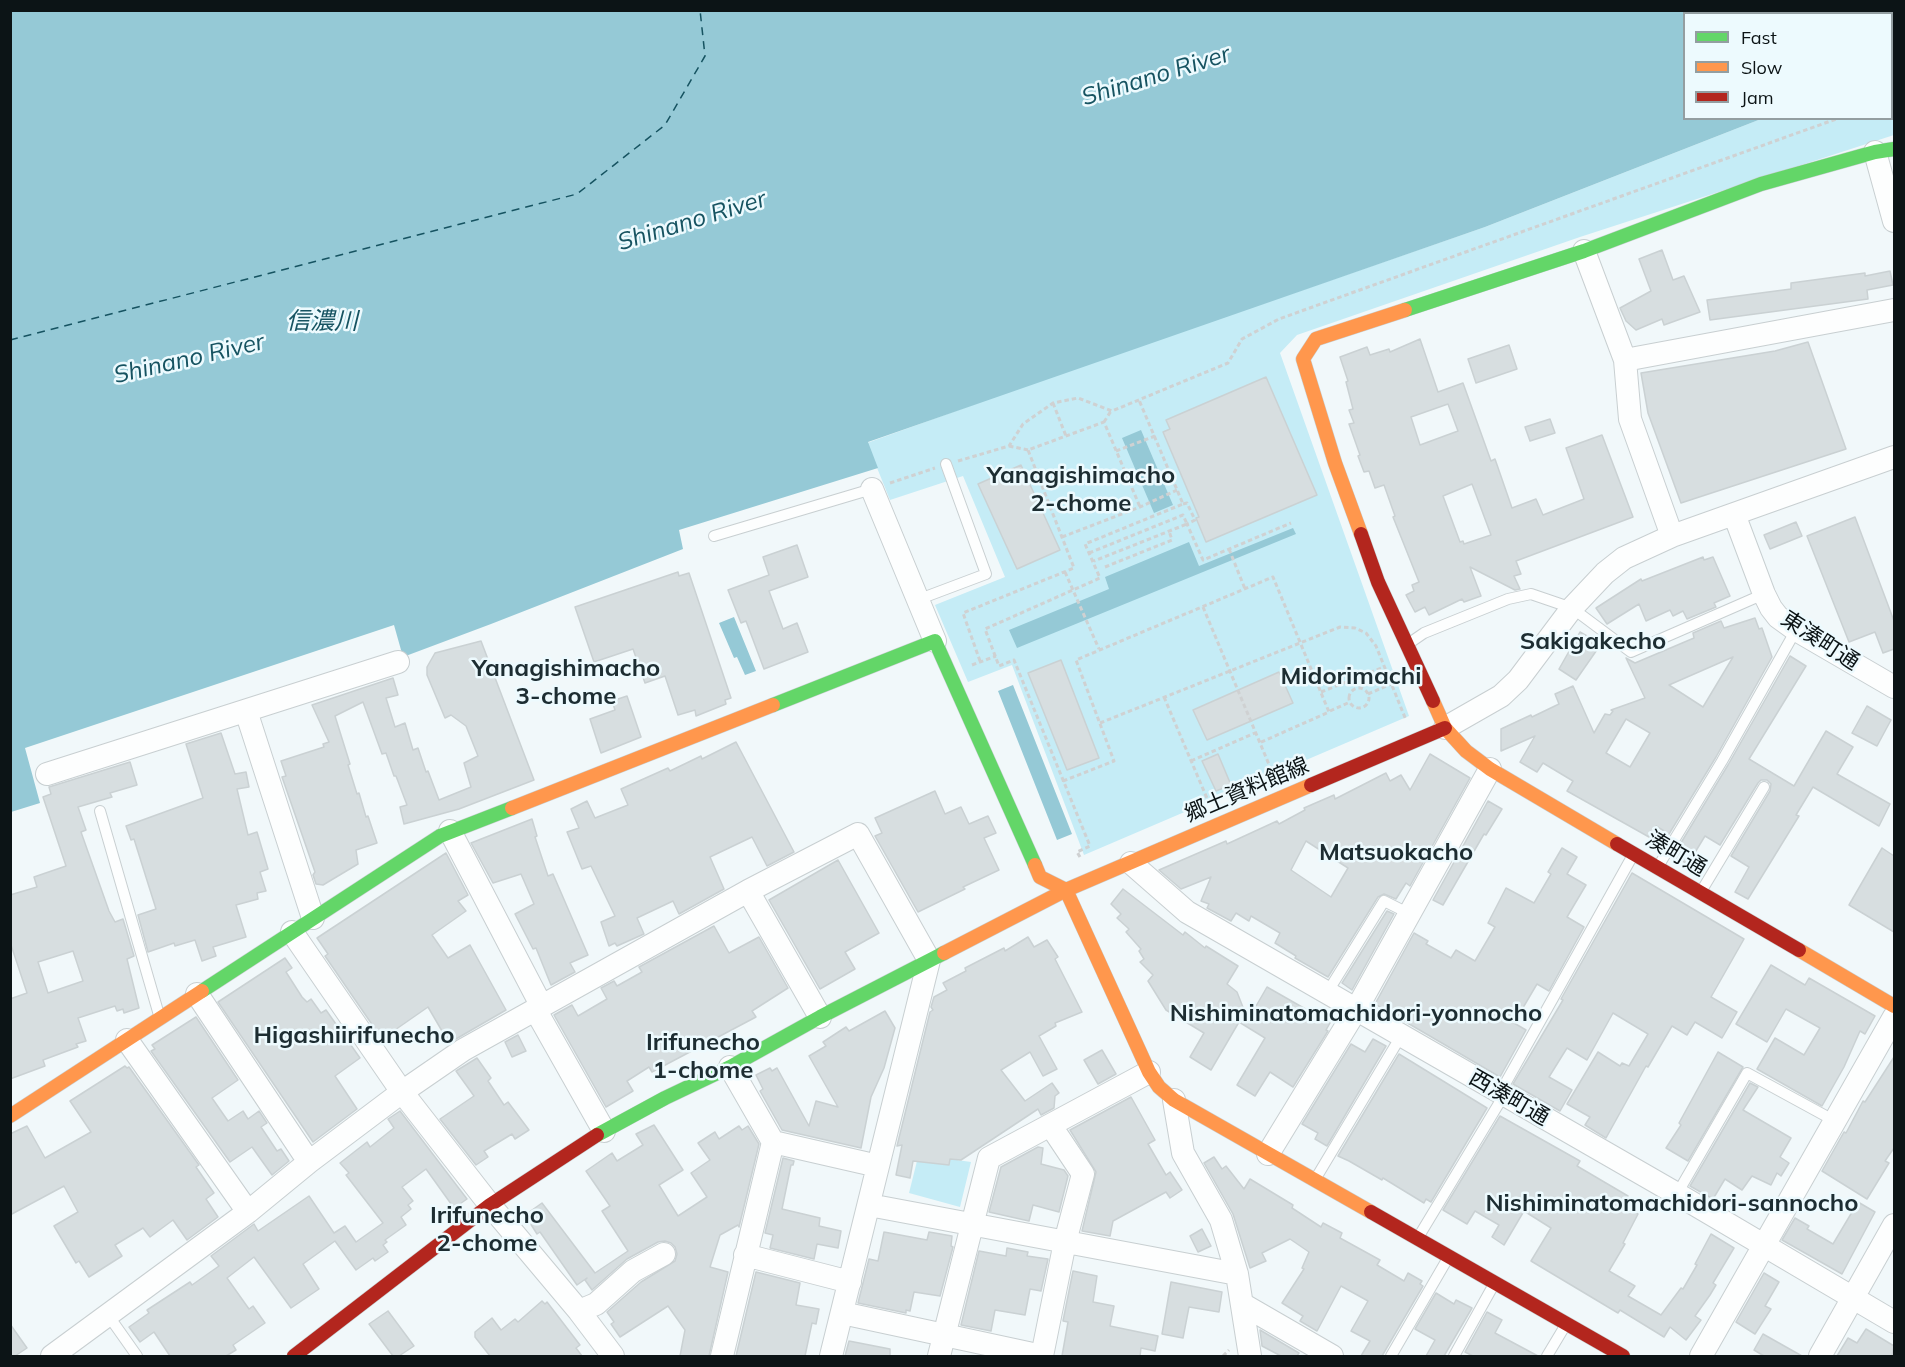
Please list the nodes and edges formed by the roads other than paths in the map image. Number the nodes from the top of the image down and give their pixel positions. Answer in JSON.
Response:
{"nodes":[{"id":1,"x":1885,"y":150,"type":"edge"},
{"id":2,"x":1894,"y":221,"type":"edge"},
{"id":3,"x":1584,"y":251,"type":"junction"},
{"id":4,"x":1894,"y":310,"type":"edge"},
{"id":5,"x":1625,"y":360,"type":"junction"},
{"id":6,"x":1894,"y":457,"type":"edge"},
{"id":7,"x":946,"y":464,"type":"dead end"},
{"id":8,"x":872,"y":489,"type":"joint"},
{"id":9,"x":1734,"y":514,"type":"junction"},
{"id":10,"x":714,"y":536,"type":"dead end"},
{"id":11,"x":1672,"y":536,"type":"junction"},
{"id":12,"x":1764,"y":594,"type":"junction"},
{"id":13,"x":917,"y":600,"type":"junction"},
{"id":14,"x":1572,"y":608,"type":"junction"},
{"id":15,"x":1796,"y":630,"type":"junction"},
{"id":16,"x":935,"y":641,"type":"junction"},
{"id":17,"x":1406,"y":645,"type":"junction"},
{"id":18,"x":398,"y":662,"type":"dead end"},
{"id":19,"x":1892,"y":683,"type":"edge"},
{"id":20,"x":246,"y":711,"type":"junction"},
{"id":21,"x":1445,"y":728,"type":"junction"},
{"id":22,"x":1490,"y":769,"type":"junction"},
{"id":23,"x":47,"y":774,"type":"dead end"},
{"id":24,"x":1764,"y":787,"type":"dead end"},
{"id":25,"x":100,"y":811,"type":"dead end"},
{"id":26,"x":450,"y":831,"type":"junction"},
{"id":27,"x":1634,"y":854,"type":"junction"},
{"id":28,"x":1131,"y":863,"type":"junction"},
{"id":29,"x":1657,"y":868,"type":"junction"},
{"id":30,"x":1066,"y":890,"type":"junction"},
{"id":31,"x":748,"y":891,"type":"junction"},
{"id":32,"x":1700,"y":893,"type":"junction"},
{"id":33,"x":1410,"y":914,"type":"junction"},
{"id":34,"x":313,"y":918,"type":"junction"},
{"id":35,"x":292,"y":932,"type":"junction"},
{"id":36,"x":929,"y":960,"type":"junction"},
{"id":37,"x":1327,"y":993,"type":"junction"},
{"id":38,"x":197,"y":994,"type":"junction"},
{"id":39,"x":1894,"y":1006,"type":"edge"},
{"id":40,"x":538,"y":1007,"type":"junction"},
{"id":41,"x":1356,"y":1010,"type":"junction"},
{"id":42,"x":820,"y":1017,"type":"junction"},
{"id":43,"x":1894,"y":1017,"type":"edge"},
{"id":44,"x":160,"y":1018,"type":"junction"},
{"id":45,"x":1401,"y":1036,"type":"junction"},
{"id":46,"x":127,"y":1040,"type":"junction"},
{"id":47,"x":730,"y":1067,"type":"junction"},
{"id":48,"x":1149,"y":1072,"type":"junction"},
{"id":49,"x":402,"y":1092,"type":"junction"},
{"id":50,"x":1502,"y":1094,"type":"junction"},
{"id":51,"x":1174,"y":1100,"type":"junction"},
{"id":52,"x":10,"y":1116,"type":"edge"},
{"id":53,"x":1835,"y":1121,"type":"junction"},
{"id":54,"x":1050,"y":1126,"type":"junction"},
{"id":55,"x":604,"y":1131,"type":"junction"},
{"id":56,"x":773,"y":1142,"type":"junction"},
{"id":57,"x":1268,"y":1154,"type":"junction"},
{"id":58,"x":309,"y":1162,"type":"junction"},
{"id":59,"x":878,"y":1166,"type":"junction"},
{"id":60,"x":1314,"y":1181,"type":"junction"},
{"id":61,"x":1677,"y":1194,"type":"junction"},
{"id":62,"x":490,"y":1205,"type":"junction"},
{"id":63,"x":869,"y":1205,"type":"junction"},
{"id":64,"x":248,"y":1212,"type":"junction"},
{"id":65,"x":972,"y":1224,"type":"junction"},
{"id":66,"x":1894,"y":1225,"type":"edge"},
{"id":67,"x":1417,"y":1239,"type":"junction"},
{"id":68,"x":1065,"y":1242,"type":"junction"},
{"id":69,"x":1764,"y":1246,"type":"junction"},
{"id":70,"x":664,"y":1254,"type":"dead end"},
{"id":71,"x":745,"y":1255,"type":"junction"},
{"id":72,"x":1449,"y":1257,"type":"junction"},
{"id":73,"x":1236,"y":1274,"type":"junction"},
{"id":74,"x":849,"y":1282,"type":"junction"},
{"id":75,"x":1495,"y":1283,"type":"junction"},
{"id":76,"x":1853,"y":1298,"type":"junction"},
{"id":77,"x":1242,"y":1304,"type":"junction"},
{"id":78,"x":579,"y":1311,"type":"junction"},
{"id":79,"x":842,"y":1313,"type":"junction"},
{"id":80,"x":108,"y":1315,"type":"junction"},
{"id":81,"x":1894,"y":1322,"type":"edge"},
{"id":82,"x":1566,"y":1324,"type":"junction"},
{"id":83,"x":941,"y":1346,"type":"edge"},
{"id":84,"x":609,"y":1355,"type":"edge"},
{"id":85,"x":52,"y":1356,"type":"edge"},
{"id":86,"x":137,"y":1356,"type":"edge"},
{"id":87,"x":294,"y":1356,"type":"edge"},
{"id":88,"x":722,"y":1356,"type":"edge"},
{"id":89,"x":831,"y":1356,"type":"edge"},
{"id":90,"x":1042,"y":1356,"type":"edge"},
{"id":91,"x":1250,"y":1356,"type":"edge"},
{"id":92,"x":1332,"y":1356,"type":"edge"},
{"id":93,"x":1391,"y":1356,"type":"edge"},
{"id":94,"x":1454,"y":1356,"type":"edge"},
{"id":95,"x":1547,"y":1356,"type":"edge"},
{"id":96,"x":1623,"y":1356,"type":"edge"},
{"id":97,"x":1701,"y":1356,"type":"edge"},
{"id":98,"x":1820,"y":1356,"type":"edge"}],
"edges":[{"from":1,"to":2,"type":"street"},
{"from":1,"to":3,"type":"street"},
{"from":3,"to":5,"type":"street"},
{"from":3,"to":17,"type":"street","name":"湊町通"},
{"from":4,"to":5,"type":"street"},
{"from":5,"to":11,"type":"street"},
{"from":6,"to":9,"type":"street"},
{"from":7,"to":13,"type":"lane"},
{"from":8,"to":10,"type":"lane"},
{"from":8,"to":13,"type":"street"},
{"from":9,"to":11,"type":"street"},
{"from":9,"to":12,"type":"street","name":"東湊町通"},
{"from":11,"to":14,"type":"street"},
{"from":12,"to":14,"type":"lane"},
{"from":12,"to":15,"type":"street","name":"東湊町通"},
{"from":13,"to":16,"type":"street"},
{"from":14,"to":17,"type":"lane"},
{"from":14,"to":21,"type":"street"},
{"from":15,"to":19,"type":"street","name":"東湊町通"},
{"from":15,"to":29,"type":"lane"},
{"from":16,"to":26,"type":"street"},
{"from":16,"to":30,"type":"street"},
{"from":17,"to":21,"type":"street","name":"湊町通"},
{"from":18,"to":20,"type":"street"},
{"from":20,"to":23,"type":"street"},
{"from":20,"to":34,"type":"street"},
{"from":21,"to":22,"type":"street","name":"湊町通"},
{"from":21,"to":28,"type":"street","name":"郷土資料館線"},
{"from":22,"to":27,"type":"street","name":"湊町通"},
{"from":22,"to":33,"type":"street"},
{"from":24,"to":32,"type":"lane"},
{"from":25,"to":44,"type":"lane"},
{"from":26,"to":34,"type":"street"},
{"from":26,"to":40,"type":"street"},
{"from":27,"to":29,"type":"street","name":"湊町通"},
{"from":27,"to":50,"type":"lane"},
{"from":28,"to":30,"type":"street","name":"郷土資料館線"},
{"from":28,"to":37,"type":"street","name":"西湊町通"},
{"from":29,"to":32,"type":"street","name":"湊町通"},
{"from":30,"to":36,"type":"street","name":"郷土資料館線"},
{"from":30,"to":48,"type":"street"},
{"from":31,"to":36,"type":"street"},
{"from":31,"to":40,"type":"street"},
{"from":31,"to":42,"type":"street"},
{"from":32,"to":39,"type":"street","name":"湊町通"},
{"from":33,"to":37,"type":"lane"},
{"from":33,"to":41,"type":"street"},
{"from":34,"to":35,"type":"street"},
{"from":35,"to":38,"type":"street"},
{"from":35,"to":49,"type":"street"},
{"from":36,"to":42,"type":"street","name":"郷土資料館線"},
{"from":36,"to":59,"type":"street"},
{"from":37,"to":41,"type":"street","name":"西湊町通"},
{"from":38,"to":44,"type":"street"},
{"from":38,"to":58,"type":"street"},
{"from":40,"to":49,"type":"street"},
{"from":40,"to":55,"type":"street"},
{"from":41,"to":45,"type":"street","name":"西湊町通"},
{"from":41,"to":57,"type":"street"},
{"from":42,"to":47,"type":"street","name":"郷土資料館線"},
{"from":43,"to":53,"type":"street"},
{"from":44,"to":46,"type":"street"},
{"from":45,"to":50,"type":"street","name":"西湊町通"},
{"from":45,"to":60,"type":"lane"},
{"from":46,"to":52,"type":"street"},
{"from":46,"to":64,"type":"street"},
{"from":47,"to":55,"type":"street","name":"郷土資料館線"},
{"from":47,"to":56,"type":"street"},
{"from":48,"to":51,"type":"street"},
{"from":48,"to":54,"type":"street"},
{"from":49,"to":58,"type":"street"},
{"from":49,"to":62,"type":"street"},
{"from":50,"to":61,"type":"street","name":"西湊町通"},
{"from":50,"to":67,"type":"lane"},
{"from":51,"to":57,"type":"street"},
{"from":51,"to":73,"type":"street"},
{"from":53,"to":61,"type":"lane"},
{"from":53,"to":69,"type":"street"},
{"from":54,"to":65,"type":"street"},
{"from":54,"to":68,"type":"street"},
{"from":55,"to":62,"type":"street","name":"郷土資料館線"},
{"from":56,"to":59,"type":"street"},
{"from":56,"to":71,"type":"street"},
{"from":57,"to":60,"type":"street"},
{"from":58,"to":64,"type":"street"},
{"from":59,"to":63,"type":"street"},
{"from":60,"to":67,"type":"street"},
{"from":61,"to":69,"type":"street","name":"西湊町通"},
{"from":62,"to":78,"type":"street"},
{"from":62,"to":87,"type":"street","name":"郷土資料館線"},
{"from":63,"to":65,"type":"street"},
{"from":63,"to":74,"type":"street"},
{"from":64,"to":80,"type":"street"},
{"from":65,"to":68,"type":"street"},
{"from":65,"to":83,"type":"street"},
{"from":66,"to":76,"type":"street"},
{"from":67,"to":72,"type":"street"},
{"from":68,"to":73,"type":"street"},
{"from":68,"to":90,"type":"street"},
{"from":69,"to":76,"type":"street","name":"西湊町通"},
{"from":69,"to":97,"type":"street"},
{"from":70,"to":78,"type":"street"},
{"from":71,"to":74,"type":"street"},
{"from":71,"to":88,"type":"street"},
{"from":72,"to":75,"type":"street"},
{"from":72,"to":93,"type":"lane"},
{"from":73,"to":77,"type":"street"},
{"from":74,"to":79,"type":"street"},
{"from":75,"to":82,"type":"street"},
{"from":75,"to":94,"type":"lane"},
{"from":76,"to":81,"type":"street","name":"西湊町通"},
{"from":76,"to":98,"type":"street"},
{"from":77,"to":91,"type":"street"},
{"from":77,"to":92,"type":"street"},
{"from":78,"to":84,"type":"street"},
{"from":79,"to":83,"type":"street"},
{"from":79,"to":89,"type":"street"},
{"from":80,"to":85,"type":"street"},
{"from":80,"to":86,"type":"lane"},
{"from":82,"to":95,"type":"lane"},
{"from":82,"to":96,"type":"street"},
{"from":83,"to":90,"type":"street"}]}
